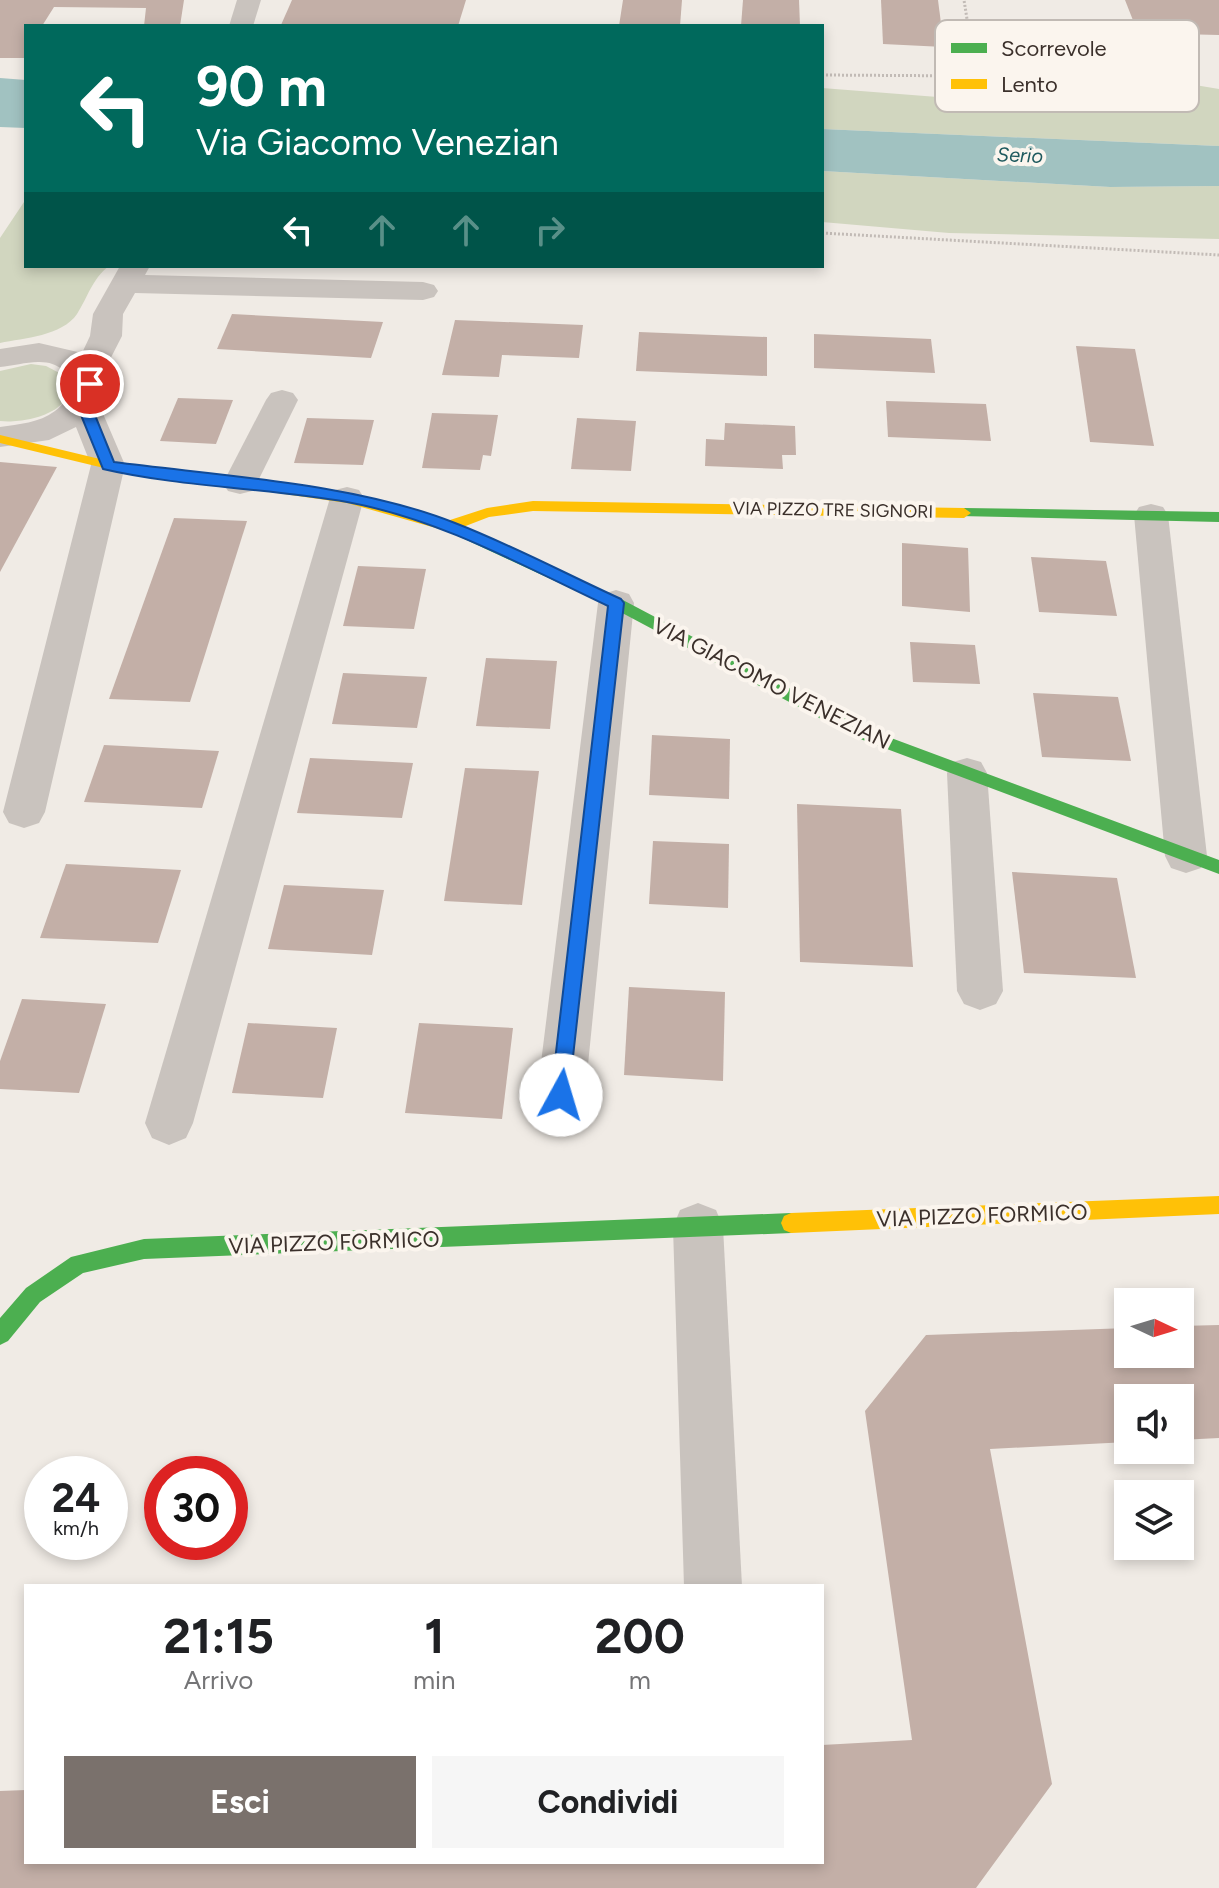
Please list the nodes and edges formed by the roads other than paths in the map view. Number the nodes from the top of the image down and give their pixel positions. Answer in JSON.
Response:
{"nodes":[{"id":1,"x":249,"y":0,"type":"edge"},
{"id":2,"x":242,"y":24,"type":"edge"},
{"id":3,"x":131,"y":275,"type":"edge"},
{"id":4,"x":423,"y":291,"type":"dead end"},
{"id":5,"x":108,"y":314,"type":"junction"},
{"id":6,"x":38,"y":352,"type":"junction"},
{"id":7,"x":0,"y":358,"type":"edge"},
{"id":8,"x":85,"y":389,"type":"junction"},
{"id":9,"x":282,"y":400,"type":"dead end"},
{"id":10,"x":0,"y":438,"type":"edge"},
{"id":11,"x":108,"y":465,"type":"junction"},
{"id":12,"x":240,"y":483,"type":"junction"},
{"id":13,"x":347,"y":498,"type":"junction"},
{"id":14,"x":1151,"y":515,"type":"junction"},
{"id":15,"x":1219,"y":517,"type":"edge"},
{"id":16,"x":449,"y":526,"type":"junction"},
{"id":17,"x":616,"y":603,"type":"junction"},
{"id":18,"x":967,"y":773,"type":"junction"},
{"id":19,"x":24,"y":812,"type":"dead end"},
{"id":20,"x":1202,"y":862,"type":"edge"},
{"id":21,"x":980,"y":991,"type":"dead end"},
{"id":22,"x":561,"y":1095,"type":"dead end"},
{"id":23,"x":169,"y":1123,"type":"dead end"},
{"id":24,"x":1219,"y":1205,"type":"edge"},
{"id":25,"x":698,"y":1227,"type":"junction"},
{"id":26,"x":0,"y":1334,"type":"edge"},
{"id":27,"x":713,"y":1584,"type":"edge"}],
"edges":[{"from":1,"to":2,"type":"street"},
{"from":3,"to":4,"type":"street"},
{"from":3,"to":5,"type":"street"},
{"from":5,"to":6,"type":"street"},
{"from":5,"to":8,"type":"street"},
{"from":6,"to":7,"type":"street"},
{"from":6,"to":8,"type":"street"},
{"from":8,"to":10,"type":"street"},
{"from":8,"to":11,"type":"street"},
{"from":9,"to":12,"type":"street"},
{"from":10,"to":11,"type":"street","name":"VIA GIACOMO VENEZIAN"},
{"from":11,"to":12,"type":"street","name":"VIA GIACOMO VENEZIAN"},
{"from":11,"to":19,"type":"street"},
{"from":12,"to":13,"type":"street","name":"VIA GIACOMO VENEZIAN"},
{"from":13,"to":16,"type":"street","name":"VIA GIACOMO VENEZIAN"},
{"from":13,"to":23,"type":"street"},
{"from":14,"to":15,"type":"street","name":"VIA PIZZO TRE SIGNORI"},
{"from":14,"to":16,"type":"street","name":"VIA PIZZO TRE SIGNORI"},
{"from":14,"to":20,"type":"street"},
{"from":16,"to":17,"type":"street","name":"VIA GIACOMO VENEZIAN"},
{"from":17,"to":18,"type":"street","name":"VIA GIACOMO VENEZIAN"},
{"from":17,"to":22,"type":"street"},
{"from":18,"to":20,"type":"street","name":"VIA GIACOMO VENEZIAN"},
{"from":18,"to":21,"type":"street"},
{"from":24,"to":25,"type":"street","name":"VIA PIZZO FORMICO"},
{"from":25,"to":26,"type":"street","name":"VIA PIZZO FORMICO"},
{"from":25,"to":27,"type":"street"}]}
